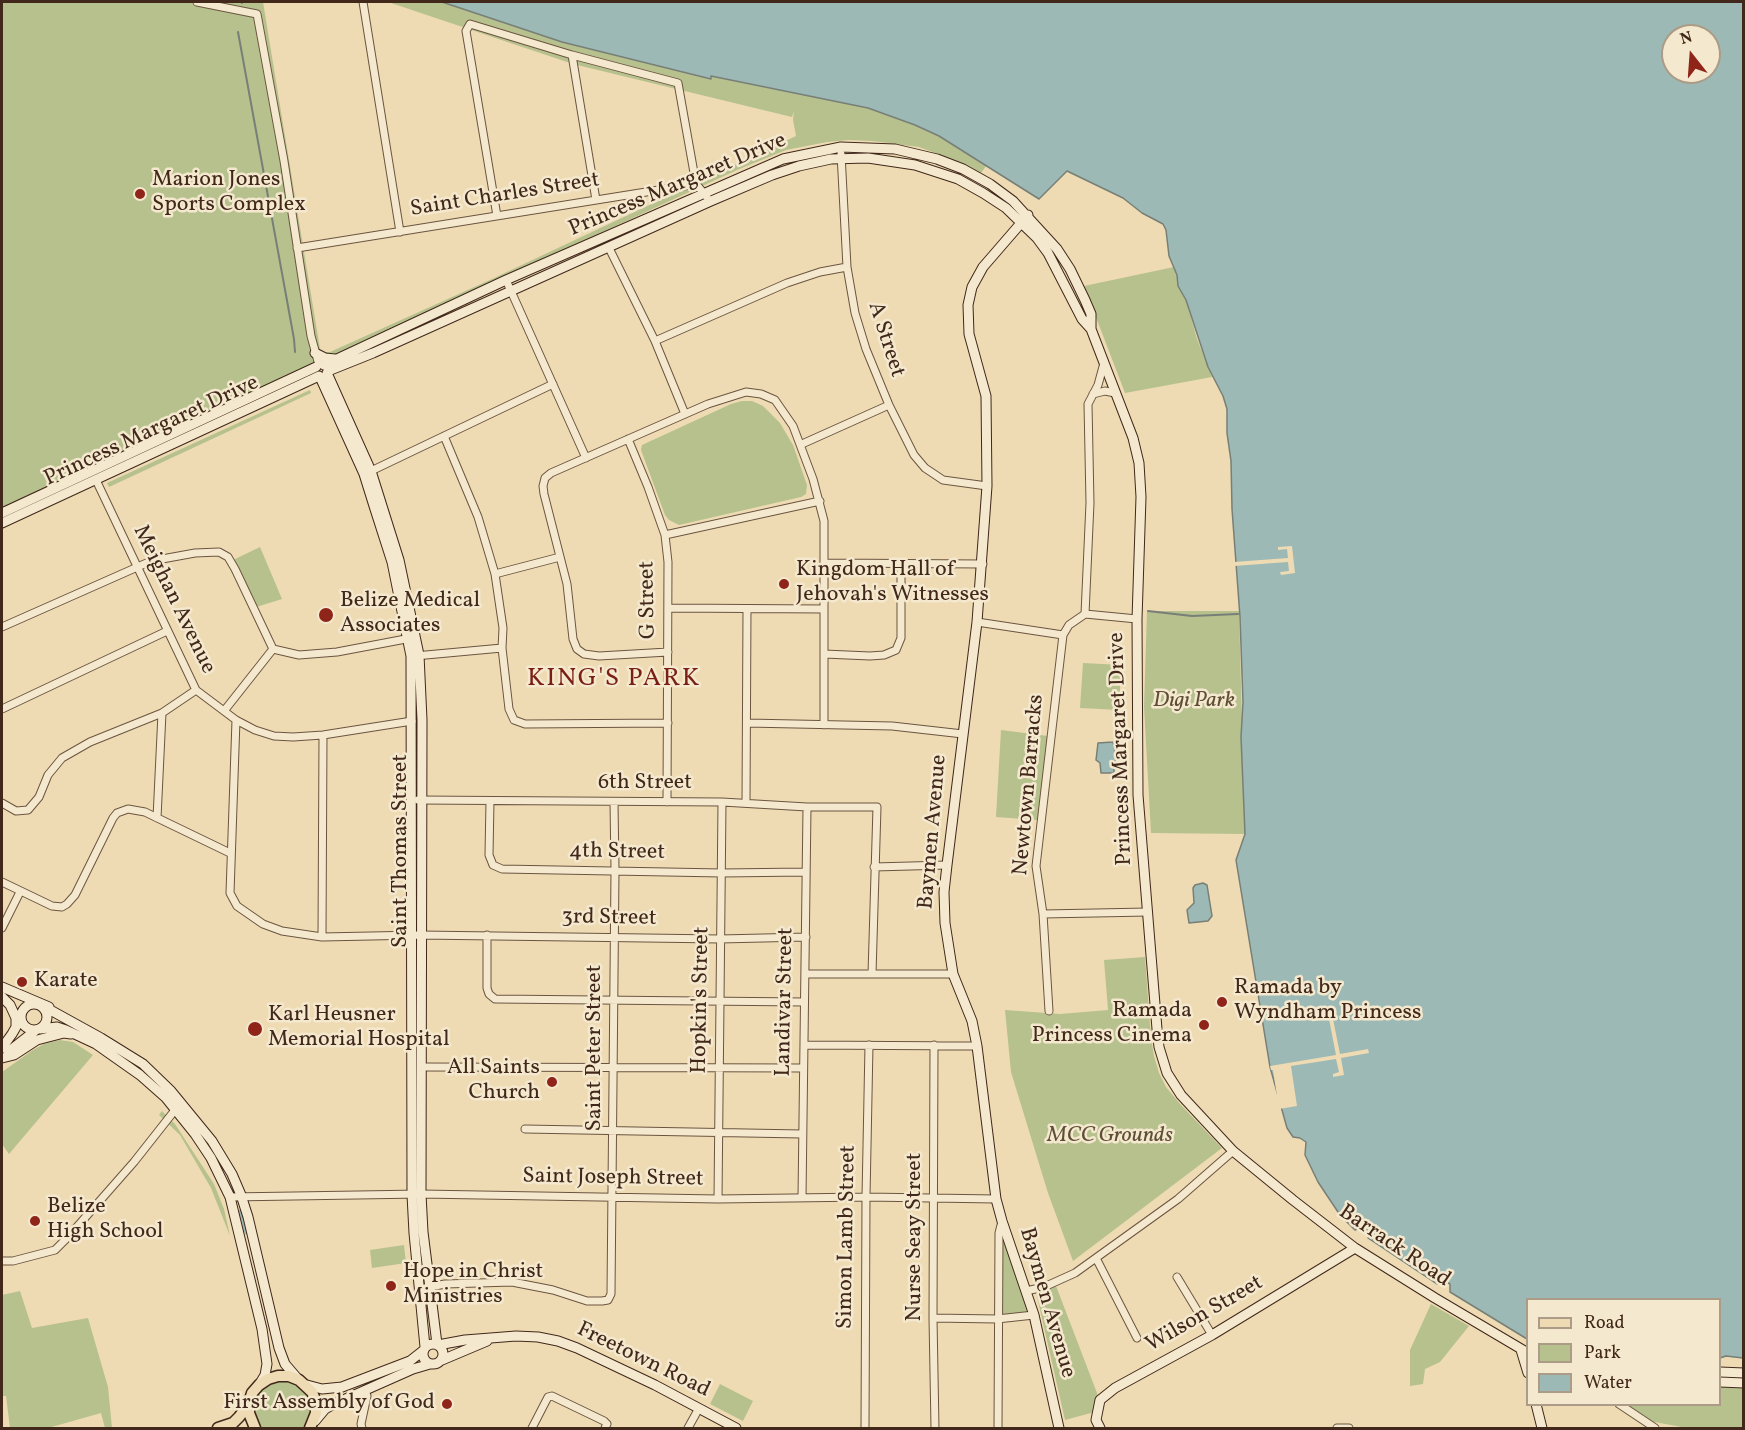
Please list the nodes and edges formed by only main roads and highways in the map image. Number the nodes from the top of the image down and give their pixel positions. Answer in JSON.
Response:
{"nodes":[{"id":1,"x":708,"y":197,"type":"junction"},
{"id":2,"x":1006,"y":208,"type":"junction"},
{"id":3,"x":1025,"y":219,"type":"junction"},
{"id":4,"x":1037,"y":238,"type":"junction"},
{"id":5,"x":1006,"y":239,"type":"junction"},
{"id":6,"x":1091,"y":329,"type":"junction"},
{"id":7,"x":315,"y":353,"type":"road end"},
{"id":8,"x":337,"y":358,"type":"junction"},
{"id":9,"x":322,"y":371,"type":"junction"},
{"id":10,"x":378,"y":505,"type":"junction"},
{"id":11,"x":2,"y":513,"type":"edge"},
{"id":12,"x":2,"y":523,"type":"edge"},
{"id":13,"x":415,"y":656,"type":"junction"},
{"id":14,"x":416,"y":800,"type":"junction"},
{"id":15,"x":416,"y":935,"type":"junction"},
{"id":16,"x":2,"y":987,"type":"edge"},
{"id":17,"x":2,"y":997,"type":"edge"},
{"id":18,"x":39,"y":1005,"type":"junction"},
{"id":19,"x":21,"y":1018,"type":"junction"},
{"id":20,"x":38,"y":1030,"type":"junction"},
{"id":21,"x":82,"y":1032,"type":"junction"},
{"id":22,"x":2,"y":1049,"type":"edge"},
{"id":23,"x":2,"y":1058,"type":"edge"},
{"id":24,"x":1233,"y":1151,"type":"joint"},
{"id":25,"x":417,"y":1194,"type":"junction"},
{"id":26,"x":1355,"y":1248,"type":"junction"},
{"id":27,"x":425,"y":1288,"type":"junction"},
{"id":28,"x":434,"y":1329,"type":"junction"},
{"id":29,"x":495,"y":1338,"type":"junction"},
{"id":30,"x":465,"y":1340,"type":"junction"},
{"id":31,"x":437,"y":1344,"type":"junction"},
{"id":32,"x":424,"y":1349,"type":"junction"},
{"id":33,"x":1524,"y":1351,"type":"edge"},
{"id":34,"x":442,"y":1360,"type":"junction"},
{"id":35,"x":430,"y":1364,"type":"junction"},
{"id":36,"x":1721,"y":1372,"type":"edge"},
{"id":37,"x":1736,"y":1376,"type":"edge"},
{"id":38,"x":1721,"y":1381,"type":"edge"},
{"id":39,"x":302,"y":1382,"type":"junction"},
{"id":40,"x":1743,"y":1383,"type":"edge"},
{"id":41,"x":259,"y":1385,"type":"junction"},
{"id":42,"x":249,"y":1404,"type":"junction"},
{"id":43,"x":1536,"y":1406,"type":"edge"},
{"id":44,"x":312,"y":1426,"type":"edge"},
{"id":45,"x":218,"y":1428,"type":"edge"},
{"id":46,"x":255,"y":1428,"type":"edge"},
{"id":47,"x":736,"y":1428,"type":"edge"},
{"id":48,"x":1059,"y":1428,"type":"edge"},
{"id":49,"x":1100,"y":1428,"type":"edge"},
{"id":50,"x":1542,"y":1428,"type":"edge"}],
"edges":[{"from":1,"to":2,"type":"main road","name":"Princess Margaret Drive"},
{"from":1,"to":3,"type":"main road","name":"Princess Margaret Drive"},
{"from":1,"to":8,"type":"main road","name":"Princess Margaret Drive"},
{"from":1,"to":9,"type":"main road","name":"Princess Margaret Drive"},
{"from":2,"to":3,"type":"main road","name":"Princess Margaret Drive"},
{"from":2,"to":5,"type":"main road"},
{"from":3,"to":4,"type":"main road","name":"Princess Margaret Drive"},
{"from":3,"to":5,"type":"main road","name":"Baymen Avenue"},
{"from":3,"to":6,"type":"main road","name":"Princess Margaret Drive"},
{"from":4,"to":5,"type":"main road"},
{"from":4,"to":6,"type":"main road","name":"Princess Margaret Drive"},
{"from":5,"to":48,"type":"main road","name":"Baymen Avenue"},
{"from":6,"to":24,"type":"main road","name":"Princess Margaret Drive"},
{"from":7,"to":8,"type":"main road"},
{"from":8,"to":9,"type":"main road","name":"Princess Margaret Drive"},
{"from":9,"to":10,"type":"main road","name":"Saint Thomas Street"},
{"from":9,"to":10,"type":"main road","name":"Saint Thomas Street"},
{"from":9,"to":11,"type":"main road","name":"Princess Margaret Drive"},
{"from":9,"to":12,"type":"main road","name":"Princess Margaret Drive"},
{"from":10,"to":13,"type":"main road","name":"Saint Thomas Street"},
{"from":13,"to":14,"type":"main road","name":"Saint Thomas Street"},
{"from":13,"to":14,"type":"main road","name":"Saint Thomas Street"},
{"from":14,"to":15,"type":"main road","name":"Saint Thomas Street"},
{"from":15,"to":25,"type":"main road","name":"Saint Thomas Street"},
{"from":15,"to":25,"type":"main road","name":"Saint Thomas Street"},
{"from":16,"to":18,"type":"main road"},
{"from":16,"to":21,"type":"main road"},
{"from":17,"to":19,"type":"main road"},
{"from":17,"to":22,"type":"main road"},
{"from":18,"to":19,"type":"main road"},
{"from":18,"to":20,"type":"main road"},
{"from":18,"to":21,"type":"main road"},
{"from":19,"to":20,"type":"main road"},
{"from":19,"to":22,"type":"main road"},
{"from":20,"to":21,"type":"main road"},
{"from":20,"to":23,"type":"main road"},
{"from":21,"to":23,"type":"main road"},
{"from":21,"to":39,"type":"main road"},
{"from":21,"to":41,"type":"main road"},
{"from":24,"to":26,"type":"main road","name":"Barrack Road"},
{"from":25,"to":27,"type":"main road","name":"Saint Thomas Street"},
{"from":26,"to":33,"type":"main road","name":"Barrack Road"},
{"from":26,"to":49,"type":"main road","name":"Wilson Street"},
{"from":27,"to":28,"type":"main road","name":"Saint Thomas Street"},
{"from":27,"to":32,"type":"main road","name":"Saint Thomas Street"},
{"from":28,"to":30,"type":"main road"},
{"from":28,"to":31,"type":"main road","name":"Saint Thomas Street"},
{"from":29,"to":30,"type":"main road","name":"Freetown Road"},
{"from":29,"to":34,"type":"main road","name":"Freetown Road"},
{"from":29,"to":47,"type":"main road","name":"Freetown Road"},
{"from":30,"to":31,"type":"main road","name":"Freetown Road"},
{"from":31,"to":32,"type":"main road"},
{"from":31,"to":34,"type":"main road"},
{"from":32,"to":35,"type":"main road"},
{"from":32,"to":39,"type":"main road"},
{"from":34,"to":35,"type":"main road"},
{"from":35,"to":44,"type":"main road"},
{"from":36,"to":37,"type":"main road"},
{"from":37,"to":38,"type":"main road"},
{"from":37,"to":40,"type":"main road"},
{"from":39,"to":41,"type":"main road"},
{"from":39,"to":44,"type":"main road"},
{"from":41,"to":42,"type":"main road"},
{"from":42,"to":45,"type":"main road"},
{"from":42,"to":46,"type":"main road"},
{"from":43,"to":50,"type":"main road"}]}
